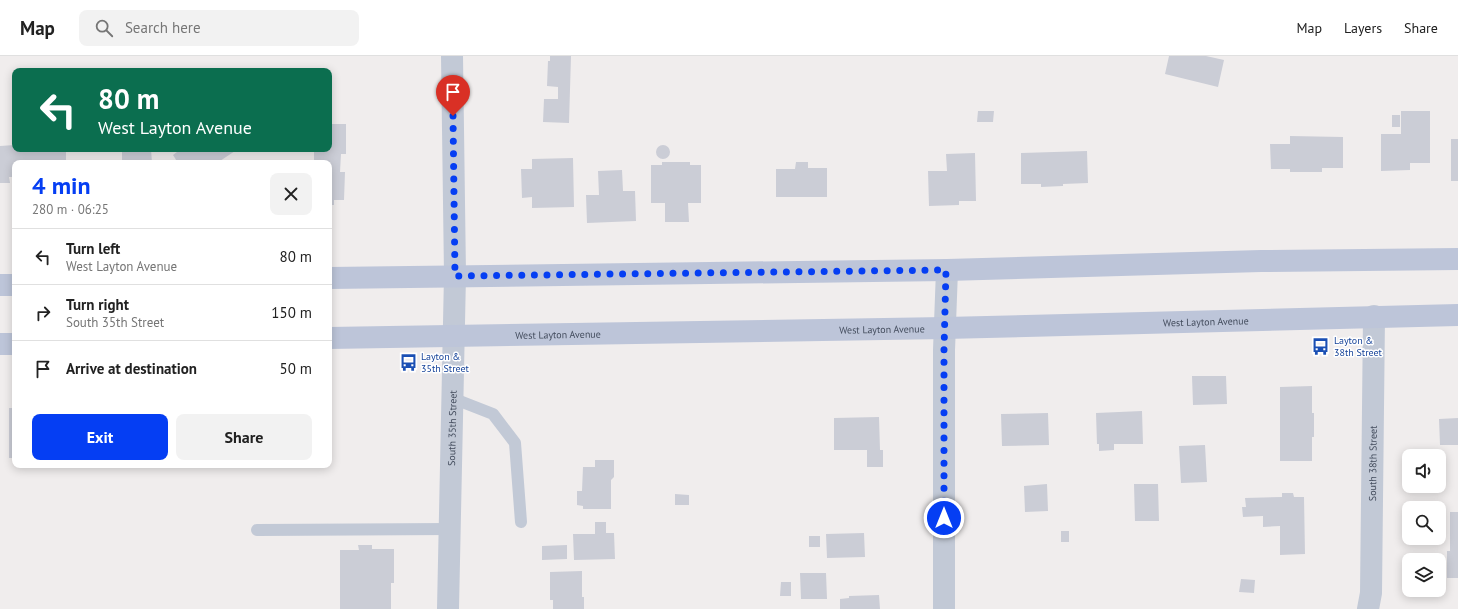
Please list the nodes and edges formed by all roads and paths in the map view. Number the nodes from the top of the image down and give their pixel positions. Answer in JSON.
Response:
{"nodes":[{"id":1,"x":452,"y":56,"type":"edge"},
{"id":2,"x":1458,"y":259,"type":"edge"},
{"id":3,"x":946,"y":270,"type":"junction"},
{"id":4,"x":455,"y":276,"type":"junction"},
{"id":5,"x":332,"y":278,"type":"edge"},
{"id":6,"x":0,"y":285,"type":"edge"},
{"id":7,"x":12,"y":285,"type":"edge"},
{"id":8,"x":1458,"y":315,"type":"edge"},
{"id":9,"x":1374,"y":316,"type":"junction"},
{"id":10,"x":945,"y":328,"type":"junction"},
{"id":11,"x":454,"y":335,"type":"junction"},
{"id":12,"x":332,"y":338,"type":"edge"},
{"id":13,"x":0,"y":344,"type":"edge"},
{"id":14,"x":12,"y":344,"type":"edge"},
{"id":15,"x":452,"y":398,"type":"junction"},
{"id":16,"x":522,"y":522,"type":"dead end"},
{"id":17,"x":451,"y":529,"type":"junction"},
{"id":18,"x":257,"y":530,"type":"dead end"},
{"id":19,"x":448,"y":609,"type":"edge"},
{"id":20,"x":944,"y":609,"type":"edge"},
{"id":21,"x":1368,"y":609,"type":"edge"}],
"edges":[{"from":1,"to":4,"type":"street","name":"South 35th Street"},
{"from":2,"to":3,"type":"main road"},
{"from":3,"to":4,"type":"main road"},
{"from":3,"to":10,"type":"street"},
{"from":4,"to":5,"type":"main road"},
{"from":4,"to":11,"type":"street","name":"South 35th Street"},
{"from":6,"to":7,"type":"main road"},
{"from":8,"to":9,"type":"main road","name":"West Layton Avenue"},
{"from":9,"to":10,"type":"main road","name":"West Layton Avenue"},
{"from":9,"to":21,"type":"street","name":"South 38th Street"},
{"from":10,"to":11,"type":"main road","name":"West Layton Avenue"},
{"from":10,"to":20,"type":"street"},
{"from":11,"to":12,"type":"main road","name":"West Layton Avenue"},
{"from":11,"to":15,"type":"street","name":"South 35th Street"},
{"from":13,"to":14,"type":"main road"},
{"from":15,"to":16,"type":"lane"},
{"from":15,"to":17,"type":"street","name":"South 35th Street"},
{"from":17,"to":18,"type":"lane"},
{"from":17,"to":19,"type":"street","name":"South 35th Street"}]}
